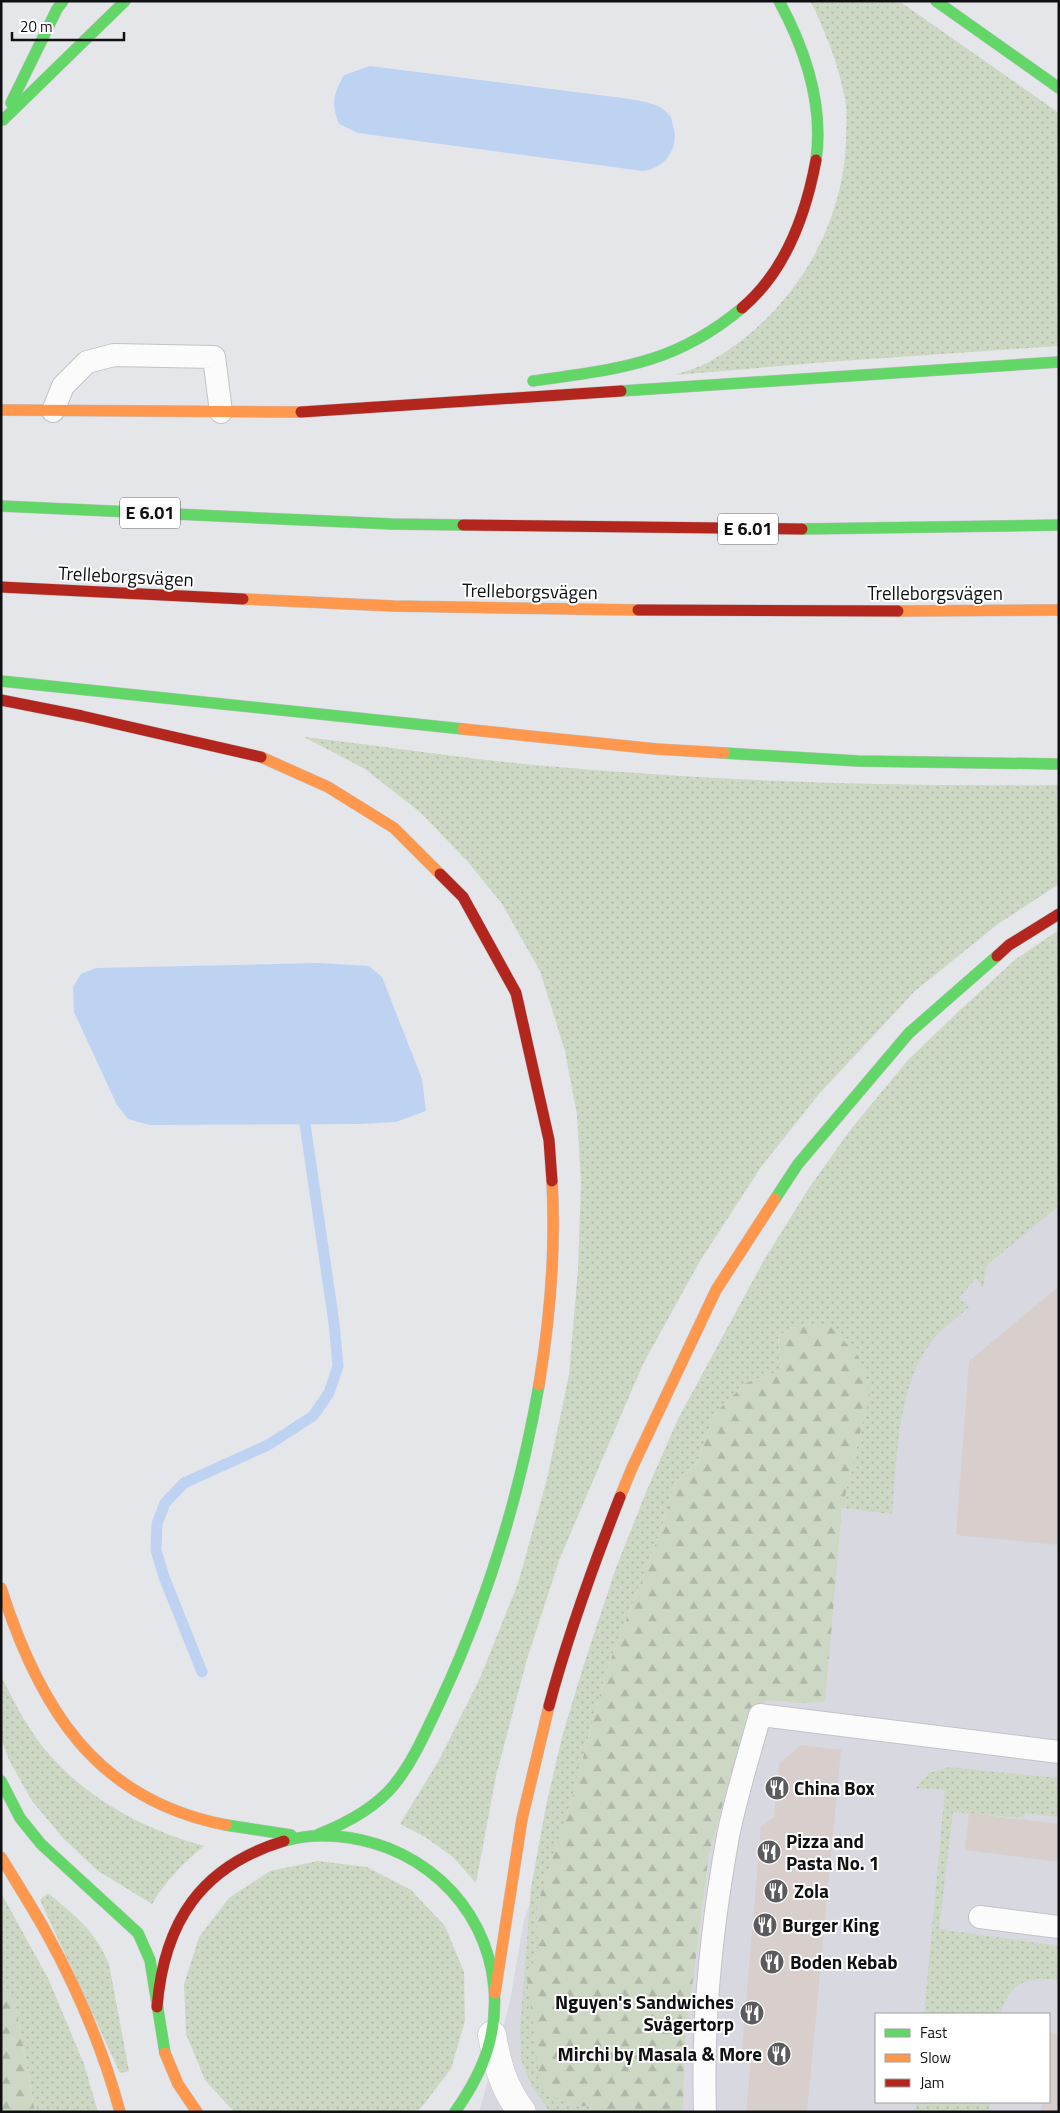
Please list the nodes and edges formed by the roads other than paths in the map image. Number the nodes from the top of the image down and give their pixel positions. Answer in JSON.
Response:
{"nodes":[{"id":1,"x":63,"y":1,"type":"edge"},
{"id":2,"x":125,"y":1,"type":"edge"},
{"id":3,"x":779,"y":1,"type":"edge"},
{"id":4,"x":936,"y":1,"type":"edge"},
{"id":5,"x":1059,"y":88,"type":"edge"},
{"id":6,"x":2,"y":120,"type":"edge"},
{"id":7,"x":1059,"y":362,"type":"edge"},
{"id":8,"x":518,"y":383,"type":"dead end"},
{"id":9,"x":479,"y":388,"type":"dead end"},
{"id":10,"x":1,"y":410,"type":"edge"},
{"id":11,"x":53,"y":411,"type":"junction"},
{"id":12,"x":220,"y":412,"type":"junction"},
{"id":13,"x":315,"y":412,"type":"junction"},
{"id":14,"x":1,"y":506,"type":"edge"},
{"id":15,"x":1059,"y":526,"type":"edge"},
{"id":16,"x":1,"y":587,"type":"edge"},
{"id":17,"x":1059,"y":610,"type":"edge"},
{"id":18,"x":1,"y":681,"type":"edge"},
{"id":19,"x":1,"y":700,"type":"edge"},
{"id":20,"x":1059,"y":764,"type":"edge"},
{"id":21,"x":1059,"y":914,"type":"edge"},
{"id":22,"x":1,"y":1588,"type":"edge"},
{"id":23,"x":1059,"y":1752,"type":"edge"},
{"id":24,"x":1,"y":1781,"type":"edge"},
{"id":25,"x":319,"y":1834,"type":"junction"},
{"id":26,"x":298,"y":1836,"type":"junction"},
{"id":27,"x":1,"y":1857,"type":"edge"},
{"id":28,"x":980,"y":1918,"type":"dead end"},
{"id":29,"x":1059,"y":1927,"type":"edge"},
{"id":30,"x":495,"y":1993,"type":"junction"},
{"id":31,"x":157,"y":2007,"type":"junction"},
{"id":32,"x":492,"y":2035,"type":"junction"},
{"id":33,"x":165,"y":2054,"type":"junction"},
{"id":34,"x":171,"y":2092,"type":"dead end"},
{"id":35,"x":120,"y":2112,"type":"edge"},
{"id":36,"x":197,"y":2112,"type":"edge"},
{"id":37,"x":455,"y":2112,"type":"edge"},
{"id":38,"x":522,"y":2112,"type":"edge"},
{"id":39,"x":705,"y":2112,"type":"edge"}],
"edges":[{"from":1,"to":6,"type":"main road"},
{"from":2,"to":6,"type":"main road"},
{"from":3,"to":8,"type":"main road"},
{"from":4,"to":5,"type":"main road"},
{"from":7,"to":13,"type":"main road"},
{"from":9,"to":13,"type":"main road"},
{"from":10,"to":11,"type":"main road"},
{"from":11,"to":12,"type":"main road"},
{"from":11,"to":12,"type":"lane"},
{"from":12,"to":13,"type":"main road"},
{"from":14,"to":15,"type":"main road","number":"E 6.01"},
{"from":16,"to":17,"type":"main road","name":"Trelleborgsvägen"},
{"from":18,"to":20,"type":"main road"},
{"from":19,"to":25,"type":"main road"},
{"from":21,"to":30,"type":"main road"},
{"from":22,"to":26,"type":"main road"},
{"from":23,"to":39,"type":"lane"},
{"from":24,"to":31,"type":"main road"},
{"from":25,"to":26,"type":"main road"},
{"from":25,"to":30,"type":"main road"},
{"from":26,"to":31,"type":"main road"},
{"from":27,"to":35,"type":"main road"},
{"from":28,"to":29,"type":"lane"},
{"from":30,"to":32,"type":"main road"},
{"from":31,"to":33,"type":"main road"},
{"from":32,"to":37,"type":"main road"},
{"from":32,"to":38,"type":"street"},
{"from":33,"to":34,"type":"main road"},
{"from":33,"to":36,"type":"main road"}]}
